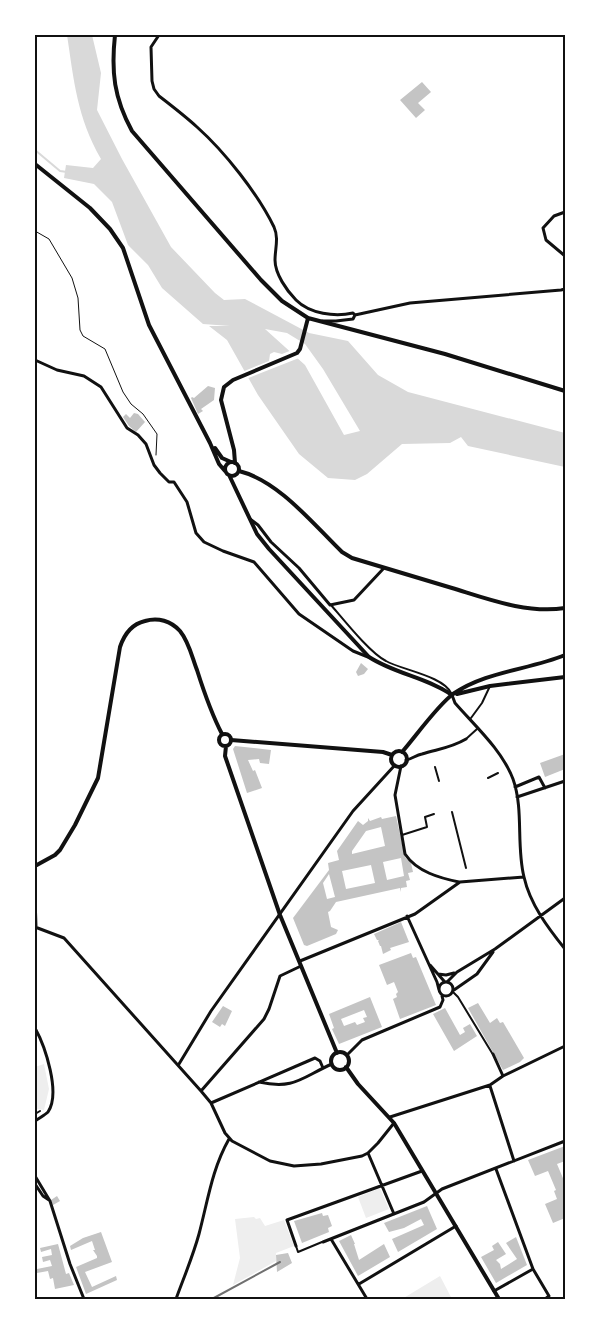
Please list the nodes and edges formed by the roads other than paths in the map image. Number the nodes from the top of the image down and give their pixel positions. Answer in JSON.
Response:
{"nodes":[{"id":1,"x":115,"y":35,"type":"edge"},
{"id":2,"x":159,"y":35,"type":"edge"},
{"id":3,"x":35,"y":164,"type":"edge"},
{"id":4,"x":565,"y":212,"type":"edge"},
{"id":5,"x":565,"y":256,"type":"edge"},
{"id":6,"x":565,"y":289,"type":"edge"},
{"id":7,"x":355,"y":315,"type":"junction"},
{"id":8,"x":308,"y":318,"type":"junction"},
{"id":9,"x":318,"y":321,"type":"junction"},
{"id":10,"x":35,"y":360,"type":"edge"},
{"id":11,"x":565,"y":391,"type":"edge"},
{"id":12,"x":210,"y":443,"type":"junction"},
{"id":13,"x":233,"y":462,"type":"junction"},
{"id":14,"x":225,"y":470,"type":"junction"},
{"id":15,"x":240,"y":471,"type":"junction"},
{"id":16,"x":230,"y":477,"type":"junction"},
{"id":17,"x":250,"y":518,"type":"junction"},
{"id":18,"x":384,"y":568,"type":"junction"},
{"id":19,"x":330,"y":605,"type":"junction"},
{"id":20,"x":565,"y":608,"type":"edge"},
{"id":21,"x":565,"y":655,"type":"edge"},
{"id":22,"x":369,"y":657,"type":"junction"},
{"id":23,"x":565,"y":677,"type":"edge"},
{"id":24,"x":490,"y":686,"type":"junction"},
{"id":25,"x":452,"y":695,"type":"junction"},
{"id":26,"x":469,"y":720,"type":"junction"},
{"id":27,"x":477,"y":729,"type":"junction"},
{"id":28,"x":222,"y":734,"type":"junction"},
{"id":29,"x":466,"y":739,"type":"joint"},
{"id":30,"x":231,"y":740,"type":"junction"},
{"id":31,"x":226,"y":746,"type":"junction"},
{"id":32,"x":402,"y":752,"type":"junction"},
{"id":33,"x":392,"y":755,"type":"junction"},
{"id":34,"x":406,"y":760,"type":"junction"},
{"id":35,"x":395,"y":765,"type":"junction"},
{"id":36,"x":401,"y":766,"type":"junction"},
{"id":37,"x":435,"y":767,"type":"dead end"},
{"id":38,"x":498,"y":774,"type":"dead end"},
{"id":39,"x":488,"y":778,"type":"dead end"},
{"id":40,"x":439,"y":781,"type":"dead end"},
{"id":41,"x":565,"y":781,"type":"edge"},
{"id":42,"x":515,"y":787,"type":"junction"},
{"id":43,"x":545,"y":788,"type":"junction"},
{"id":44,"x":517,"y":797,"type":"junction"},
{"id":45,"x":452,"y":812,"type":"dead end"},
{"id":46,"x":434,"y":814,"type":"dead end"},
{"id":47,"x":402,"y":835,"type":"junction"},
{"id":48,"x":35,"y":866,"type":"edge"},
{"id":49,"x":466,"y":868,"type":"dead end"},
{"id":50,"x":467,"y":876,"type":"dead end"},
{"id":51,"x":524,"y":877,"type":"junction"},
{"id":52,"x":467,"y":881,"type":"junction"},
{"id":53,"x":460,"y":882,"type":"junction"},
{"id":54,"x":35,"y":898,"type":"edge"},
{"id":55,"x":565,"y":898,"type":"edge"},
{"id":56,"x":280,"y":915,"type":"junction"},
{"id":57,"x":407,"y":916,"type":"junction"},
{"id":58,"x":540,"y":916,"type":"junction"},
{"id":59,"x":36,"y":927,"type":"edge"},
{"id":60,"x":495,"y":949,"type":"junction"},
{"id":61,"x":565,"y":949,"type":"edge"},
{"id":62,"x":428,"y":963,"type":"junction"},
{"id":63,"x":301,"y":964,"type":"junction"},
{"id":64,"x":456,"y":972,"type":"junction"},
{"id":65,"x":438,"y":974,"type":"junction"},
{"id":66,"x":446,"y":982,"type":"junction"},
{"id":67,"x":439,"y":990,"type":"junction"},
{"id":68,"x":454,"y":991,"type":"junction"},
{"id":69,"x":442,"y":996,"type":"junction"},
{"id":70,"x":35,"y":1028,"type":"edge"},
{"id":71,"x":565,"y":1046,"type":"edge"},
{"id":72,"x":337,"y":1053,"type":"junction"},
{"id":73,"x":493,"y":1054,"type":"joint"},
{"id":74,"x":346,"y":1055,"type":"junction"},
{"id":75,"x":178,"y":1064,"type":"junction"},
{"id":76,"x":332,"y":1064,"type":"junction"},
{"id":77,"x":346,"y":1067,"type":"junction"},
{"id":78,"x":323,"y":1068,"type":"junction"},
{"id":79,"x":503,"y":1076,"type":"junction"},
{"id":80,"x":258,"y":1082,"type":"junction"},
{"id":81,"x":490,"y":1085,"type":"junction"},
{"id":82,"x":201,"y":1091,"type":"junction"},
{"id":83,"x":211,"y":1104,"type":"junction"},
{"id":84,"x":40,"y":1111,"type":"dead end"},
{"id":85,"x":35,"y":1114,"type":"edge"},
{"id":86,"x":390,"y":1117,"type":"junction"},
{"id":87,"x":35,"y":1121,"type":"edge"},
{"id":88,"x":394,"y":1123,"type":"junction"},
{"id":89,"x":229,"y":1139,"type":"junction"},
{"id":90,"x":565,"y":1141,"type":"edge"},
{"id":91,"x":368,"y":1153,"type":"junction"},
{"id":92,"x":514,"y":1161,"type":"junction"},
{"id":93,"x":496,"y":1168,"type":"junction"},
{"id":94,"x":422,"y":1171,"type":"junction"},
{"id":95,"x":35,"y":1176,"type":"edge"},
{"id":96,"x":35,"y":1184,"type":"edge"},
{"id":97,"x":383,"y":1185,"type":"junction"},
{"id":98,"x":435,"y":1194,"type":"junction"},
{"id":99,"x":50,"y":1201,"type":"junction"},
{"id":100,"x":394,"y":1214,"type":"junction"},
{"id":101,"x":456,"y":1226,"type":"junction"},
{"id":102,"x":331,"y":1239,"type":"junction"},
{"id":103,"x":323,"y":1242,"type":"joint"},
{"id":104,"x":296,"y":1246,"type":"joint"},
{"id":105,"x":533,"y":1269,"type":"junction"},
{"id":106,"x":359,"y":1284,"type":"junction"},
{"id":107,"x":494,"y":1291,"type":"junction"},
{"id":108,"x":84,"y":1299,"type":"edge"},
{"id":109,"x":176,"y":1299,"type":"edge"},
{"id":110,"x":367,"y":1299,"type":"edge"},
{"id":111,"x":499,"y":1299,"type":"edge"},
{"id":112,"x":546,"y":1299,"type":"edge"}],
"edges":[{"from":1,"to":8,"type":"main road"},
{"from":2,"to":7,"type":"street"},
{"from":3,"to":12,"type":"main road"},
{"from":4,"to":5,"type":"street"},
{"from":6,"to":7,"type":"street"},
{"from":7,"to":9,"type":"street"},
{"from":8,"to":9,"type":"main road"},
{"from":8,"to":13,"type":"main road"},
{"from":9,"to":11,"type":"main road"},
{"from":10,"to":22,"type":"street"},
{"from":12,"to":13,"type":"main road"},
{"from":12,"to":14,"type":"main road"},
{"from":13,"to":14,"type":"main road"},
{"from":13,"to":15,"type":"main road"},
{"from":14,"to":16,"type":"main road"},
{"from":15,"to":16,"type":"main road"},
{"from":15,"to":18,"type":"main road"},
{"from":16,"to":17,"type":"main road"},
{"from":17,"to":19,"type":"street"},
{"from":17,"to":22,"type":"main road"},
{"from":18,"to":19,"type":"street"},
{"from":18,"to":20,"type":"main road"},
{"from":19,"to":25,"type":"street"},
{"from":21,"to":25,"type":"main road"},
{"from":22,"to":25,"type":"main road"},
{"from":23,"to":24,"type":"main road"},
{"from":24,"to":25,"type":"main road"},
{"from":24,"to":26,"type":"street"},
{"from":25,"to":26,"type":"street"},
{"from":25,"to":32,"type":"main road"},
{"from":26,"to":27,"type":"street"},
{"from":27,"to":29,"type":"street"},
{"from":27,"to":42,"type":"street"},
{"from":28,"to":30,"type":"main road"},
{"from":28,"to":31,"type":"main road"},
{"from":28,"to":48,"type":"main road"},
{"from":29,"to":34,"type":"street"},
{"from":30,"to":31,"type":"main road"},
{"from":30,"to":33,"type":"main road"},
{"from":31,"to":56,"type":"main road"},
{"from":32,"to":33,"type":"main road"},
{"from":32,"to":34,"type":"main road"},
{"from":33,"to":35,"type":"main road"},
{"from":34,"to":36,"type":"main road"},
{"from":35,"to":36,"type":"main road"},
{"from":35,"to":56,"type":"street"},
{"from":36,"to":47,"type":"street"},
{"from":37,"to":40,"type":"street"},
{"from":38,"to":39,"type":"street"},
{"from":41,"to":43,"type":"street"},
{"from":42,"to":43,"type":"street"},
{"from":42,"to":44,"type":"street"},
{"from":43,"to":44,"type":"street"},
{"from":44,"to":51,"type":"street"},
{"from":45,"to":49,"type":"street"},
{"from":46,"to":47,"type":"street"},
{"from":47,"to":53,"type":"street"},
{"from":50,"to":52,"type":"street"},
{"from":51,"to":52,"type":"street"},
{"from":51,"to":58,"type":"street"},
{"from":52,"to":53,"type":"street"},
{"from":53,"to":57,"type":"street"},
{"from":54,"to":59,"type":"street"},
{"from":55,"to":58,"type":"street"},
{"from":56,"to":63,"type":"main road"},
{"from":56,"to":75,"type":"street"},
{"from":57,"to":62,"type":"street"},
{"from":57,"to":63,"type":"street"},
{"from":58,"to":60,"type":"street"},
{"from":58,"to":61,"type":"street"},
{"from":59,"to":75,"type":"street"},
{"from":60,"to":64,"type":"street"},
{"from":60,"to":68,"type":"street"},
{"from":62,"to":65,"type":"street"},
{"from":62,"to":67,"type":"street"},
{"from":63,"to":72,"type":"main road"},
{"from":63,"to":82,"type":"street"},
{"from":64,"to":65,"type":"street"},
{"from":64,"to":66,"type":"street"},
{"from":65,"to":66,"type":"street"},
{"from":66,"to":67,"type":"street"},
{"from":66,"to":68,"type":"street"},
{"from":67,"to":69,"type":"street"},
{"from":68,"to":69,"type":"street"},
{"from":68,"to":73,"type":"street"},
{"from":69,"to":74,"type":"street"},
{"from":70,"to":87,"type":"street"},
{"from":71,"to":79,"type":"street"},
{"from":72,"to":74,"type":"main road"},
{"from":72,"to":76,"type":"main road"},
{"from":73,"to":79,"type":"street"},
{"from":74,"to":77,"type":"main road"},
{"from":75,"to":82,"type":"street"},
{"from":76,"to":77,"type":"main road"},
{"from":76,"to":78,"type":"street"},
{"from":77,"to":86,"type":"main road"},
{"from":78,"to":80,"type":"street"},
{"from":78,"to":80,"type":"street"},
{"from":79,"to":81,"type":"street"},
{"from":80,"to":83,"type":"street"},
{"from":81,"to":86,"type":"street"},
{"from":81,"to":92,"type":"street"},
{"from":82,"to":83,"type":"street"},
{"from":83,"to":89,"type":"street"},
{"from":84,"to":85,"type":"street"},
{"from":86,"to":88,"type":"main road"},
{"from":88,"to":91,"type":"street"},
{"from":88,"to":94,"type":"main road"},
{"from":89,"to":91,"type":"street"},
{"from":89,"to":109,"type":"street"},
{"from":90,"to":92,"type":"street"},
{"from":91,"to":97,"type":"street"},
{"from":92,"to":93,"type":"street"},
{"from":93,"to":98,"type":"street"},
{"from":93,"to":105,"type":"street"},
{"from":94,"to":97,"type":"street"},
{"from":94,"to":98,"type":"main road"},
{"from":95,"to":99,"type":"street"},
{"from":96,"to":99,"type":"street"},
{"from":97,"to":100,"type":"street"},
{"from":97,"to":104,"type":"street"},
{"from":98,"to":100,"type":"street"},
{"from":98,"to":101,"type":"main road"},
{"from":99,"to":108,"type":"street"},
{"from":100,"to":102,"type":"street"},
{"from":101,"to":106,"type":"street"},
{"from":101,"to":107,"type":"main road"},
{"from":102,"to":103,"type":"street"},
{"from":102,"to":106,"type":"street"},
{"from":103,"to":104,"type":"street"},
{"from":105,"to":107,"type":"street"},
{"from":105,"to":112,"type":"street"},
{"from":106,"to":110,"type":"street"},
{"from":107,"to":111,"type":"main road"}]}
